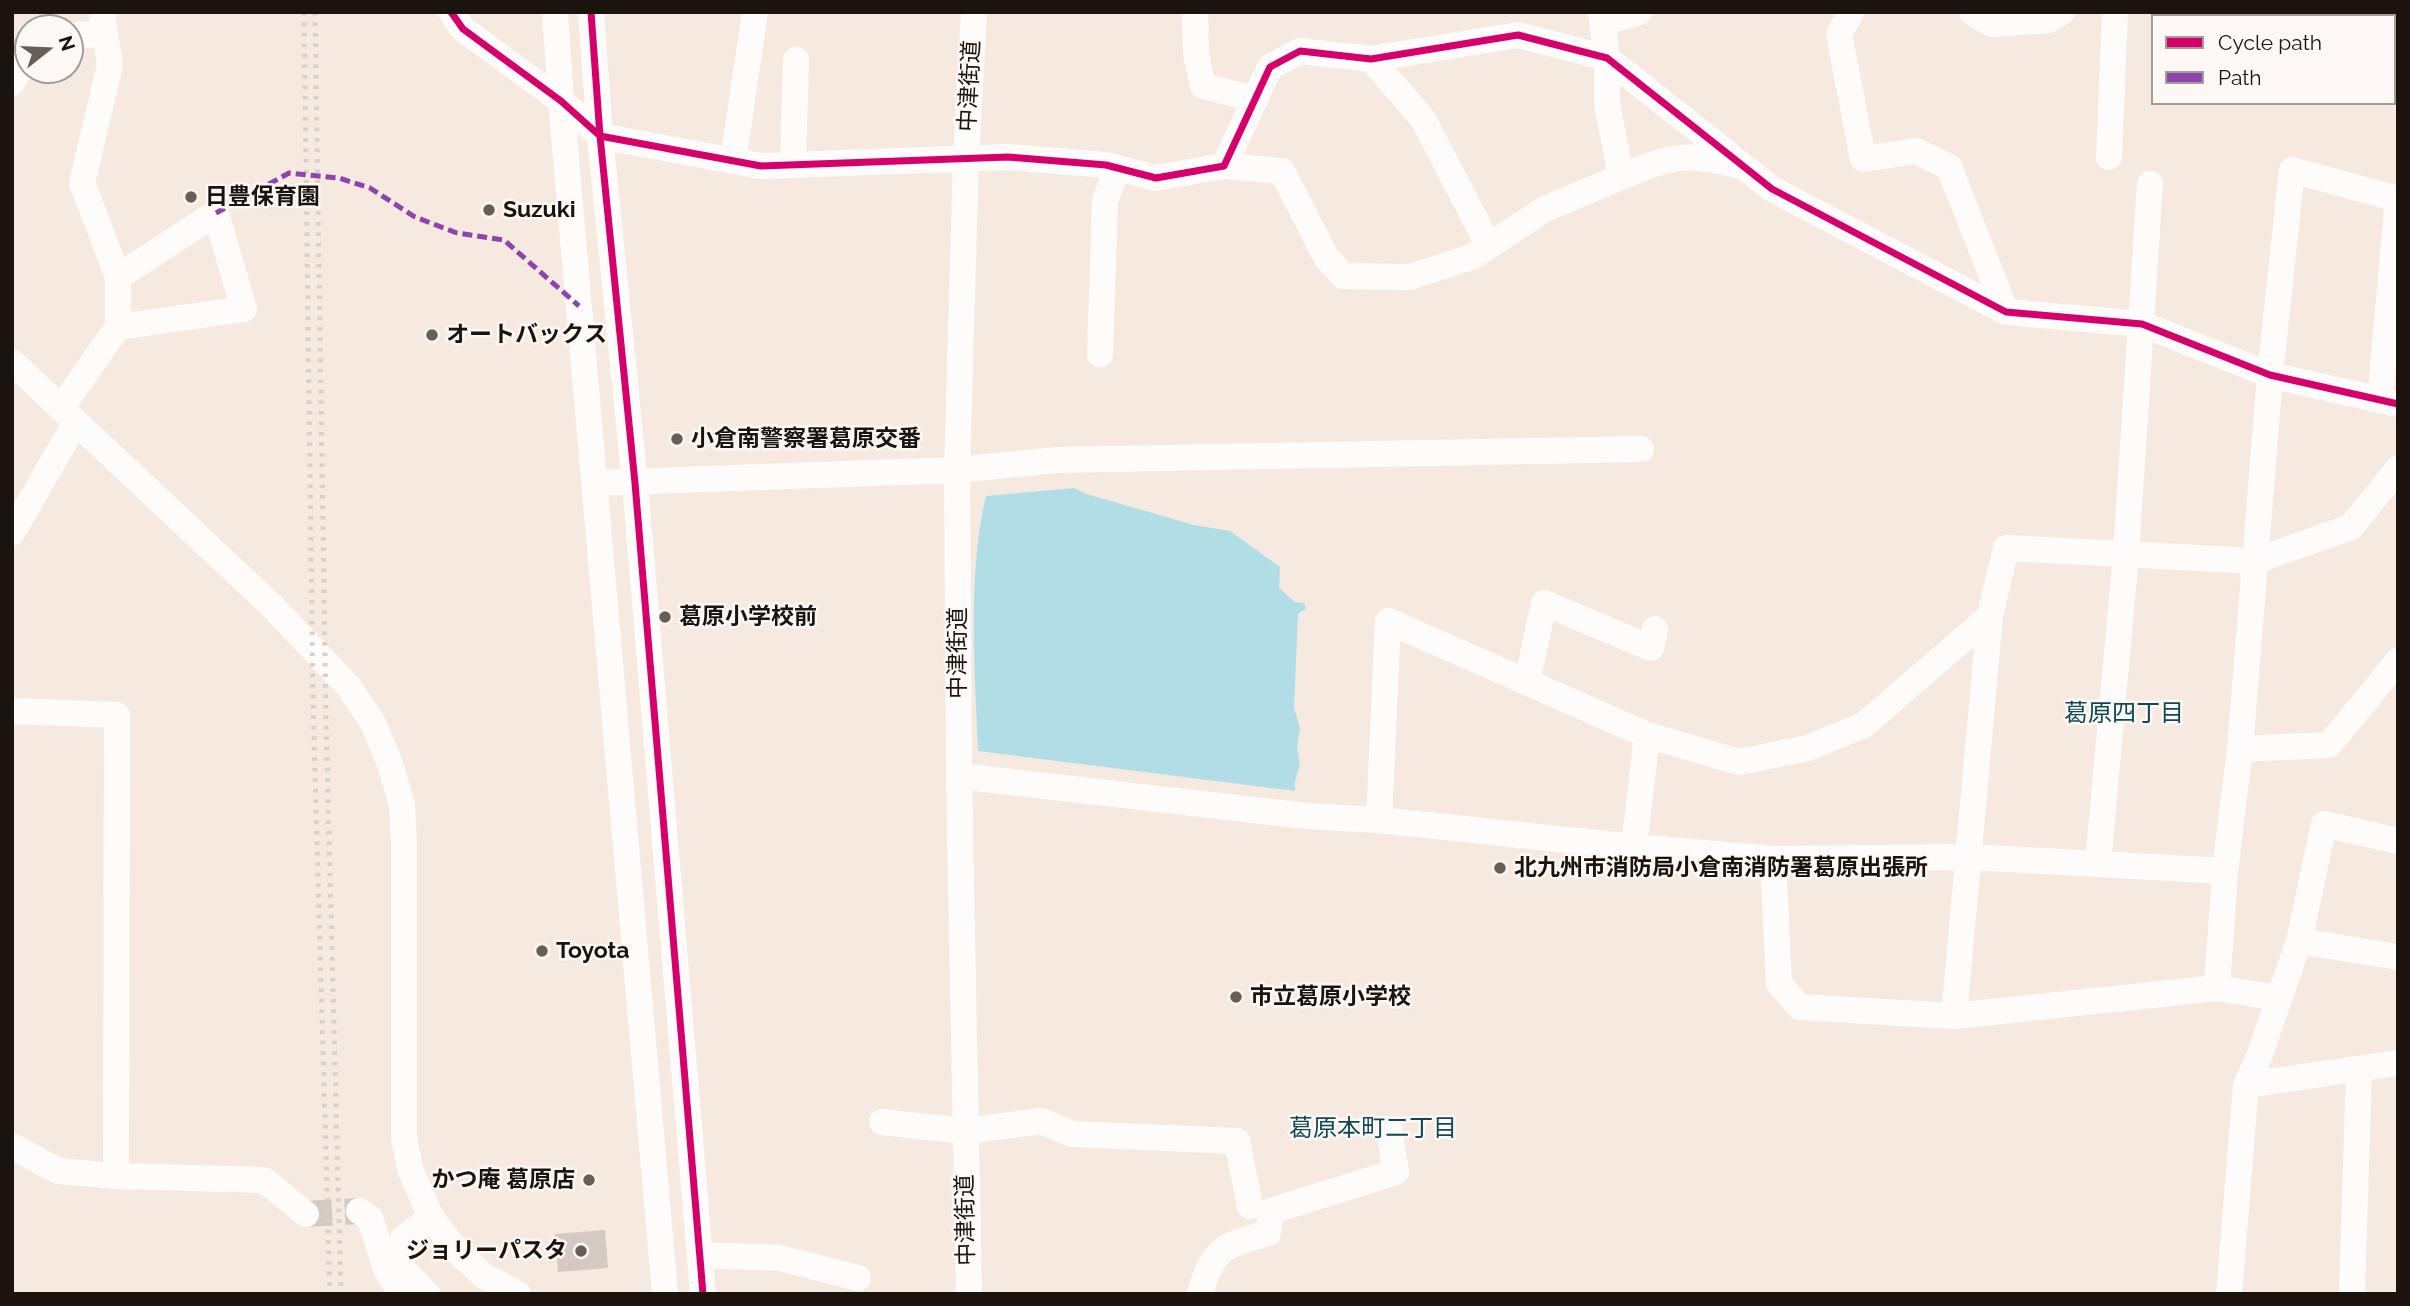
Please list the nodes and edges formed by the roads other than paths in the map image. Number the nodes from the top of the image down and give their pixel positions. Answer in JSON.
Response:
{"nodes":[{"id":1,"x":451,"y":12,"type":"edge"},
{"id":2,"x":555,"y":12,"type":"edge"},
{"id":3,"x":591,"y":12,"type":"edge"},
{"id":4,"x":755,"y":12,"type":"edge"},
{"id":5,"x":974,"y":12,"type":"edge"},
{"id":6,"x":1195,"y":12,"type":"edge"},
{"id":7,"x":1639,"y":12,"type":"edge"},
{"id":8,"x":1851,"y":12,"type":"edge"},
{"id":9,"x":1972,"y":12,"type":"edge"},
{"id":10,"x":2062,"y":12,"type":"edge"},
{"id":11,"x":2115,"y":12,"type":"edge"},
{"id":12,"x":1602,"y":18,"type":"edge"},
{"id":13,"x":104,"y":23,"type":"edge"},
{"id":14,"x":84,"y":30,"type":"edge"},
{"id":15,"x":1607,"y":58,"type":"junction"},
{"id":16,"x":1370,"y":59,"type":"junction"},
{"id":17,"x":796,"y":60,"type":"dead end"},
{"id":18,"x":1255,"y":99,"type":"junction"},
{"id":19,"x":561,"y":101,"type":"junction"},
{"id":20,"x":600,"y":136,"type":"junction"},
{"id":21,"x":966,"y":157,"type":"junction"},
{"id":22,"x":2109,"y":157,"type":"dead end"},
{"id":23,"x":733,"y":161,"type":"junction"},
{"id":24,"x":793,"y":164,"type":"junction"},
{"id":25,"x":1224,"y":166,"type":"junction"},
{"id":26,"x":1745,"y":167,"type":"junction"},
{"id":27,"x":1117,"y":168,"type":"junction"},
{"id":28,"x":1621,"y":177,"type":"junction"},
{"id":29,"x":2150,"y":184,"type":"dead end"},
{"id":30,"x":2398,"y":199,"type":"edge"},
{"id":31,"x":1489,"y":246,"type":"junction"},
{"id":32,"x":118,"y":277,"type":"junction"},
{"id":33,"x":2007,"y":312,"type":"junction"},
{"id":34,"x":2143,"y":324,"type":"junction"},
{"id":35,"x":118,"y":327,"type":"junction"},
{"id":36,"x":1100,"y":354,"type":"dead end"},
{"id":37,"x":12,"y":362,"type":"edge"},
{"id":38,"x":2270,"y":375,"type":"junction"},
{"id":39,"x":2389,"y":402,"type":"edge"},
{"id":40,"x":69,"y":415,"type":"junction"},
{"id":41,"x":1641,"y":449,"type":"dead end"},
{"id":42,"x":2398,"y":469,"type":"edge"},
{"id":43,"x":957,"y":470,"type":"junction"},
{"id":44,"x":595,"y":483,"type":"junction"},
{"id":45,"x":635,"y":483,"type":"junction"},
{"id":46,"x":12,"y":533,"type":"edge"},
{"id":47,"x":2126,"y":555,"type":"junction"},
{"id":48,"x":2255,"y":561,"type":"junction"},
{"id":49,"x":1990,"y":616,"type":"junction"},
{"id":50,"x":1656,"y":629,"type":"dead end"},
{"id":51,"x":2398,"y":661,"type":"edge"},
{"id":52,"x":1527,"y":682,"type":"junction"},
{"id":53,"x":12,"y":711,"type":"edge"},
{"id":54,"x":1647,"y":735,"type":"junction"},
{"id":55,"x":2240,"y":749,"type":"junction"},
{"id":56,"x":958,"y":776,"type":"junction"},
{"id":57,"x":1379,"y":820,"type":"junction"},
{"id":58,"x":2398,"y":841,"type":"edge"},
{"id":59,"x":1633,"y":847,"type":"junction"},
{"id":60,"x":1970,"y":857,"type":"junction"},
{"id":61,"x":1773,"y":859,"type":"junction"},
{"id":62,"x":2098,"y":863,"type":"junction"},
{"id":63,"x":2225,"y":871,"type":"junction"},
{"id":64,"x":2300,"y":940,"type":"junction"},
{"id":65,"x":2398,"y":957,"type":"edge"},
{"id":66,"x":2217,"y":989,"type":"junction"},
{"id":67,"x":2278,"y":998,"type":"junction"},
{"id":68,"x":1954,"y":1016,"type":"junction"},
{"id":69,"x":2398,"y":1063,"type":"edge"},
{"id":70,"x":2359,"y":1069,"type":"junction"},
{"id":71,"x":2246,"y":1085,"type":"junction"},
{"id":72,"x":882,"y":1122,"type":"dead end"},
{"id":73,"x":1390,"y":1129,"type":"dead end"},
{"id":74,"x":965,"y":1132,"type":"junction"},
{"id":75,"x":12,"y":1146,"type":"edge"},
{"id":76,"x":116,"y":1177,"type":"junction"},
{"id":77,"x":1250,"y":1206,"type":"dead end"},
{"id":78,"x":359,"y":1211,"type":"dead end"},
{"id":79,"x":306,"y":1213,"type":"tunnel mouth"},
{"id":80,"x":431,"y":1217,"type":"junction"},
{"id":81,"x":700,"y":1255,"type":"junction"},
{"id":82,"x":858,"y":1278,"type":"dead end"},
{"id":83,"x":401,"y":1294,"type":"edge"},
{"id":84,"x":426,"y":1294,"type":"edge"},
{"id":85,"x":519,"y":1294,"type":"edge"},
{"id":86,"x":665,"y":1294,"type":"edge"},
{"id":87,"x":704,"y":1294,"type":"edge"},
{"id":88,"x":970,"y":1294,"type":"edge"},
{"id":89,"x":1200,"y":1294,"type":"edge"},
{"id":90,"x":2229,"y":1294,"type":"edge"},
{"id":91,"x":2352,"y":1294,"type":"edge"}],
"edges":[{"from":1,"to":19,"type":"street"},
{"from":2,"to":19,"type":"street"},
{"from":3,"to":20,"type":"street"},
{"from":4,"to":23,"type":"street"},
{"from":5,"to":21,"type":"street","name":"中津街道"},
{"from":6,"to":18,"type":"street"},
{"from":7,"to":12,"type":"street"},
{"from":8,"to":33,"type":"street"},
{"from":9,"to":10,"type":"street"},
{"from":11,"to":22,"type":"street"},
{"from":12,"to":15,"type":"street"},
{"from":13,"to":14,"type":"street"},
{"from":13,"to":32,"type":"street"},
{"from":15,"to":16,"type":"street"},
{"from":15,"to":26,"type":"street"},
{"from":15,"to":28,"type":"street"},
{"from":16,"to":18,"type":"street"},
{"from":16,"to":31,"type":"street"},
{"from":17,"to":24,"type":"street"},
{"from":18,"to":25,"type":"street"},
{"from":19,"to":20,"type":"street"},
{"from":19,"to":44,"type":"street"},
{"from":20,"to":23,"type":"street"},
{"from":20,"to":45,"type":"street"},
{"from":21,"to":24,"type":"street"},
{"from":21,"to":27,"type":"street"},
{"from":21,"to":43,"type":"street","name":"中津街道"},
{"from":23,"to":24,"type":"street"},
{"from":25,"to":27,"type":"street"},
{"from":25,"to":31,"type":"street"},
{"from":26,"to":28,"type":"street"},
{"from":26,"to":33,"type":"street"},
{"from":27,"to":36,"type":"street"},
{"from":28,"to":31,"type":"street"},
{"from":29,"to":34,"type":"street"},
{"from":30,"to":38,"type":"street"},
{"from":30,"to":39,"type":"street"},
{"from":32,"to":35,"type":"street"},
{"from":32,"to":35,"type":"street"},
{"from":33,"to":34,"type":"street"},
{"from":34,"to":38,"type":"street"},
{"from":34,"to":47,"type":"street"},
{"from":35,"to":40,"type":"street"},
{"from":37,"to":40,"type":"street"},
{"from":38,"to":39,"type":"street"},
{"from":38,"to":48,"type":"street"},
{"from":40,"to":46,"type":"street"},
{"from":40,"to":80,"type":"street"},
{"from":41,"to":43,"type":"street"},
{"from":42,"to":48,"type":"street"},
{"from":43,"to":45,"type":"street"},
{"from":43,"to":56,"type":"street","name":"中津街道"},
{"from":44,"to":45,"type":"street"},
{"from":44,"to":86,"type":"street"},
{"from":45,"to":81,"type":"street"},
{"from":47,"to":48,"type":"street"},
{"from":47,"to":49,"type":"street"},
{"from":47,"to":62,"type":"street"},
{"from":48,"to":55,"type":"street"},
{"from":49,"to":54,"type":"street"},
{"from":49,"to":60,"type":"street"},
{"from":50,"to":52,"type":"street"},
{"from":51,"to":55,"type":"street"},
{"from":52,"to":54,"type":"street"},
{"from":52,"to":57,"type":"street"},
{"from":53,"to":76,"type":"street"},
{"from":54,"to":59,"type":"street"},
{"from":55,"to":63,"type":"street"},
{"from":56,"to":57,"type":"street"},
{"from":56,"to":74,"type":"street","name":"中津街道"},
{"from":57,"to":59,"type":"street"},
{"from":58,"to":64,"type":"street"},
{"from":59,"to":61,"type":"street"},
{"from":60,"to":61,"type":"street"},
{"from":60,"to":62,"type":"street"},
{"from":60,"to":68,"type":"street"},
{"from":61,"to":68,"type":"street"},
{"from":62,"to":63,"type":"street"},
{"from":63,"to":66,"type":"street"},
{"from":64,"to":65,"type":"street"},
{"from":64,"to":67,"type":"street"},
{"from":66,"to":67,"type":"street"},
{"from":66,"to":68,"type":"street"},
{"from":67,"to":71,"type":"street"},
{"from":69,"to":70,"type":"street"},
{"from":70,"to":71,"type":"street"},
{"from":70,"to":91,"type":"street"},
{"from":71,"to":90,"type":"street"},
{"from":72,"to":74,"type":"street"},
{"from":73,"to":89,"type":"street"},
{"from":74,"to":77,"type":"street"},
{"from":74,"to":88,"type":"street","name":"中津街道"},
{"from":75,"to":76,"type":"street"},
{"from":76,"to":79,"type":"street"},
{"from":78,"to":83,"type":"street"},
{"from":80,"to":84,"type":"street"},
{"from":80,"to":85,"type":"street"},
{"from":81,"to":82,"type":"street"},
{"from":81,"to":87,"type":"street"}]}
